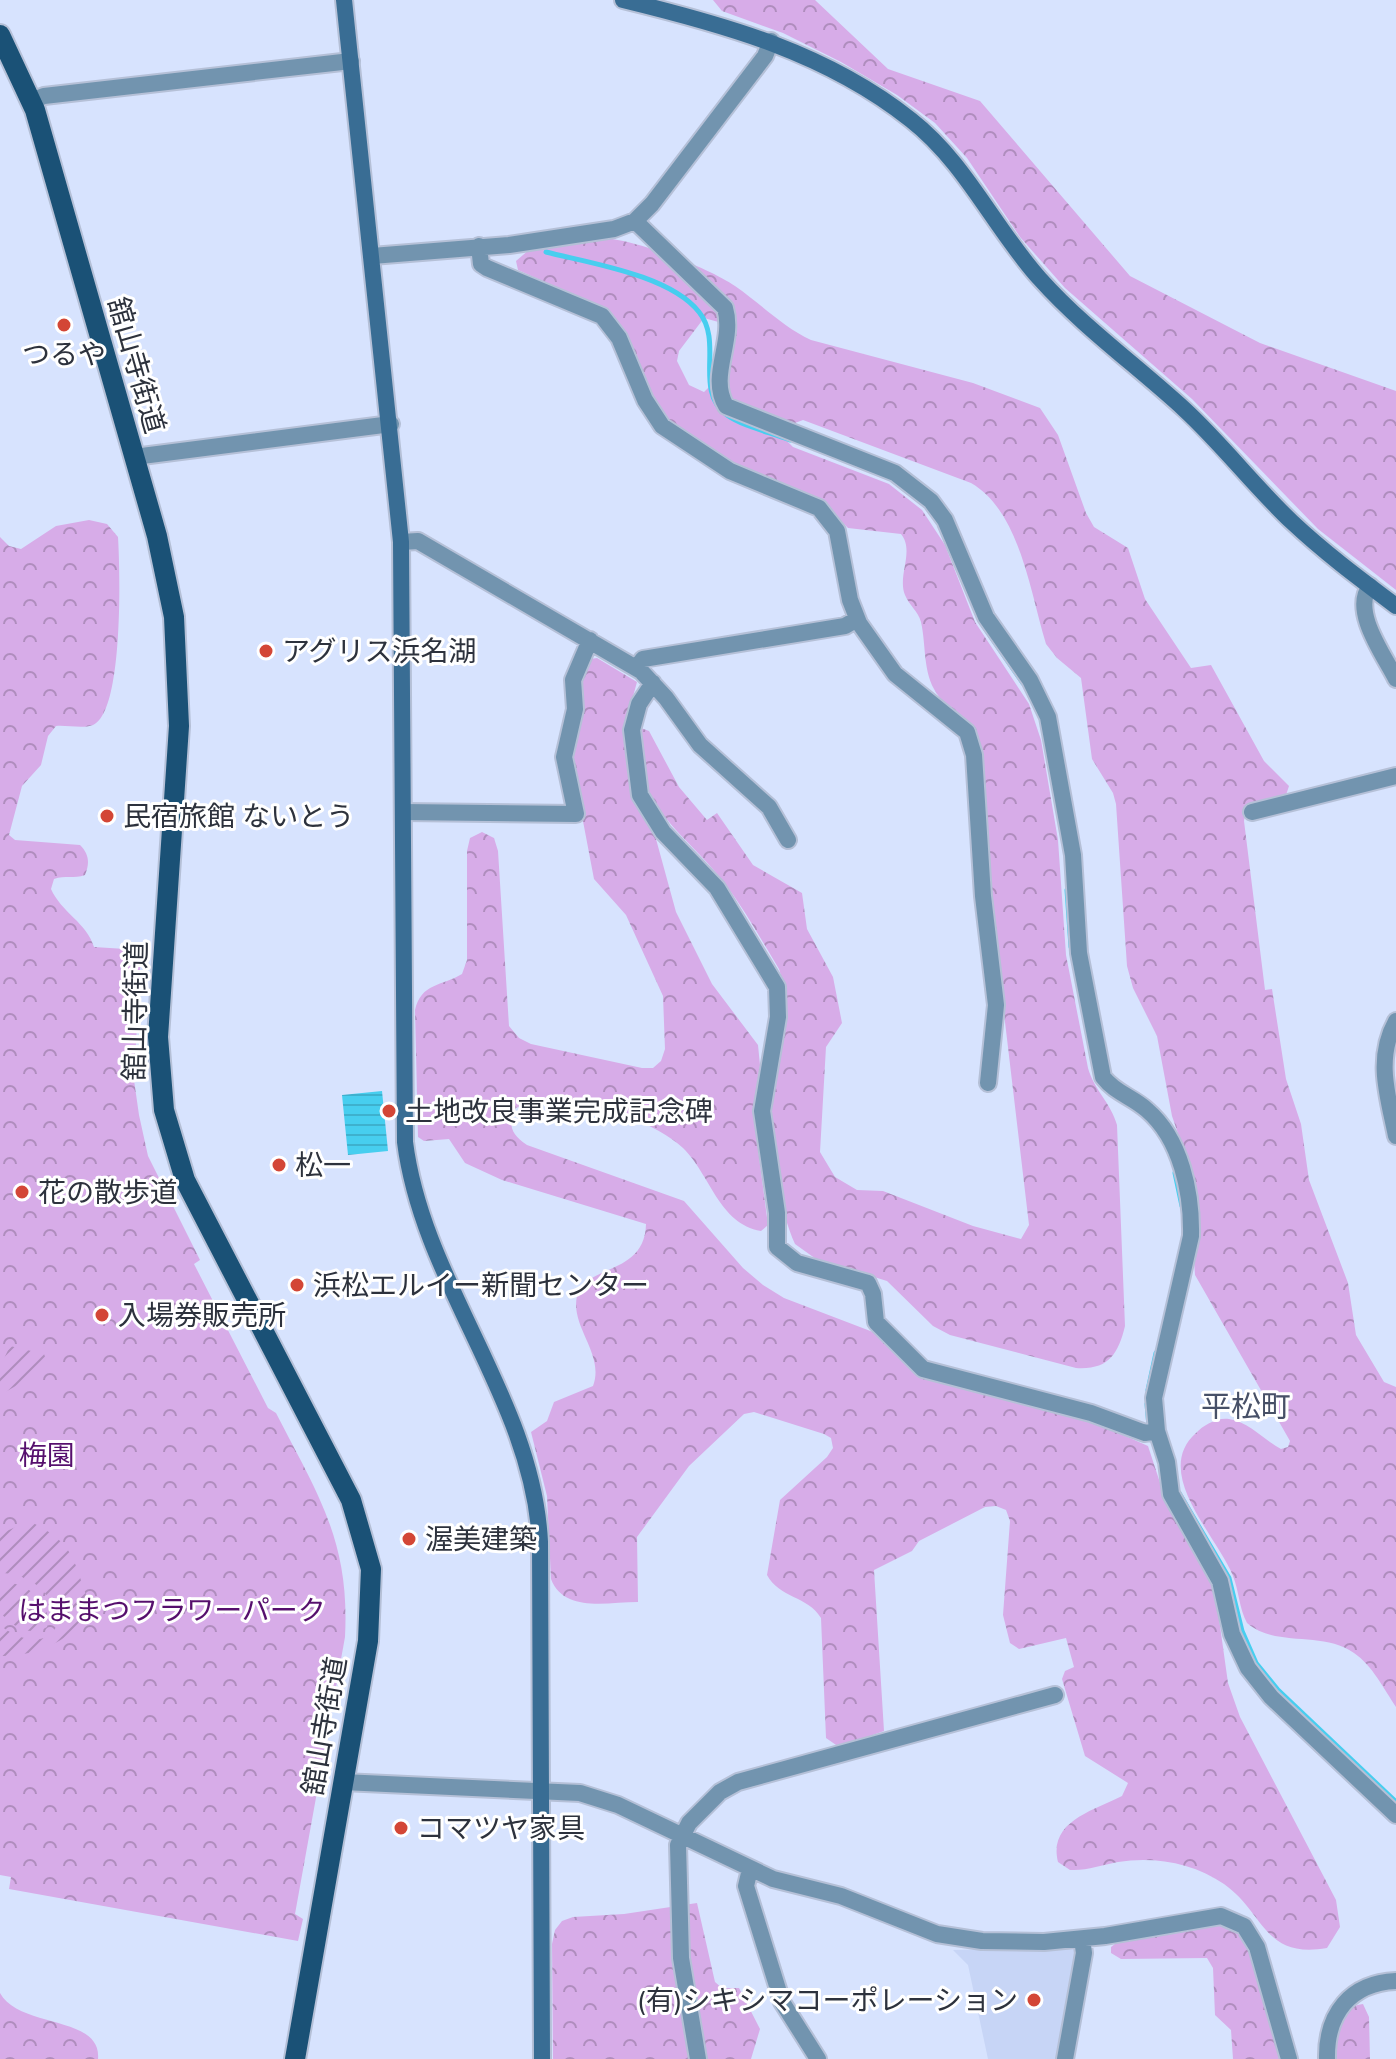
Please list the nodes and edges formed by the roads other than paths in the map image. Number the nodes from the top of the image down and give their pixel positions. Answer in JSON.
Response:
{"nodes":[{"id":1,"x":344,"y":0,"type":"edge"},
{"id":2,"x":623,"y":0,"type":"edge"},
{"id":3,"x":0,"y":35,"type":"edge"},
{"id":4,"x":771,"y":41,"type":"junction"},
{"id":5,"x":351,"y":61,"type":"junction"},
{"id":6,"x":31,"y":101,"type":"junction"},
{"id":7,"x":635,"y":221,"type":"junction"},
{"id":8,"x":479,"y":246,"type":"junction"},
{"id":9,"x":372,"y":256,"type":"junction"},
{"id":10,"x":391,"y":424,"type":"junction"},
{"id":11,"x":134,"y":457,"type":"junction"},
{"id":12,"x":401,"y":542,"type":"junction"},
{"id":13,"x":1370,"y":586,"type":"junction"},
{"id":14,"x":1396,"y":606,"type":"edge"},
{"id":15,"x":857,"y":619,"type":"junction"},
{"id":16,"x":590,"y":640,"type":"junction"},
{"id":17,"x":636,"y":668,"type":"junction"},
{"id":18,"x":1396,"y":679,"type":"edge"},
{"id":19,"x":653,"y":683,"type":"junction"},
{"id":20,"x":1396,"y":776,"type":"edge"},
{"id":21,"x":403,"y":812,"type":"junction"},
{"id":22,"x":1252,"y":812,"type":"dead end"},
{"id":23,"x":788,"y":840,"type":"dead end"},
{"id":24,"x":1396,"y":1021,"type":"edge"},
{"id":25,"x":988,"y":1083,"type":"dead end"},
{"id":26,"x":1396,"y":1136,"type":"edge"},
{"id":27,"x":1157,"y":1431,"type":"junction"},
{"id":28,"x":1055,"y":1695,"type":"dead end"},
{"id":29,"x":343,"y":1782,"type":"junction"},
{"id":30,"x":540,"y":1788,"type":"junction"},
{"id":31,"x":1396,"y":1815,"type":"edge"},
{"id":32,"x":682,"y":1836,"type":"junction"},
{"id":33,"x":750,"y":1869,"type":"junction"},
{"id":34,"x":1082,"y":1939,"type":"junction"},
{"id":35,"x":1396,"y":1981,"type":"edge"},
{"id":36,"x":295,"y":2059,"type":"edge"},
{"id":37,"x":542,"y":2059,"type":"edge"},
{"id":38,"x":698,"y":2059,"type":"edge"},
{"id":39,"x":818,"y":2059,"type":"edge"},
{"id":40,"x":1065,"y":2059,"type":"edge"},
{"id":41,"x":1289,"y":2059,"type":"edge"},
{"id":42,"x":1327,"y":2059,"type":"edge"}],
"edges":[{"from":1,"to":5,"type":"street"},
{"from":2,"to":4,"type":"street"},
{"from":3,"to":6,"type":"main road","name":"舘山寺街道"},
{"from":4,"to":7,"type":"street"},
{"from":4,"to":13,"type":"street"},
{"from":5,"to":6,"type":"street"},
{"from":5,"to":9,"type":"street"},
{"from":6,"to":11,"type":"main road","name":"舘山寺街道"},
{"from":7,"to":8,"type":"street"},
{"from":7,"to":27,"type":"street"},
{"from":8,"to":9,"type":"street"},
{"from":8,"to":15,"type":"street"},
{"from":9,"to":10,"type":"street"},
{"from":10,"to":11,"type":"street"},
{"from":10,"to":12,"type":"street"},
{"from":11,"to":29,"type":"main road","name":"舘山寺街道"},
{"from":12,"to":16,"type":"street"},
{"from":12,"to":21,"type":"street"},
{"from":13,"to":14,"type":"street"},
{"from":13,"to":18,"type":"street"},
{"from":15,"to":17,"type":"street"},
{"from":15,"to":25,"type":"street"},
{"from":16,"to":17,"type":"street"},
{"from":16,"to":21,"type":"street"},
{"from":17,"to":19,"type":"street"},
{"from":19,"to":23,"type":"street"},
{"from":19,"to":27,"type":"street"},
{"from":20,"to":22,"type":"street"},
{"from":21,"to":30,"type":"street"},
{"from":24,"to":26,"type":"street"},
{"from":27,"to":31,"type":"street"},
{"from":28,"to":32,"type":"street"},
{"from":29,"to":30,"type":"street"},
{"from":29,"to":36,"type":"main road","name":"舘山寺街道"},
{"from":30,"to":32,"type":"street"},
{"from":30,"to":37,"type":"street"},
{"from":32,"to":33,"type":"street"},
{"from":32,"to":38,"type":"street"},
{"from":33,"to":34,"type":"street"},
{"from":33,"to":39,"type":"street"},
{"from":34,"to":40,"type":"street"},
{"from":34,"to":41,"type":"street"},
{"from":35,"to":42,"type":"street"}]}
